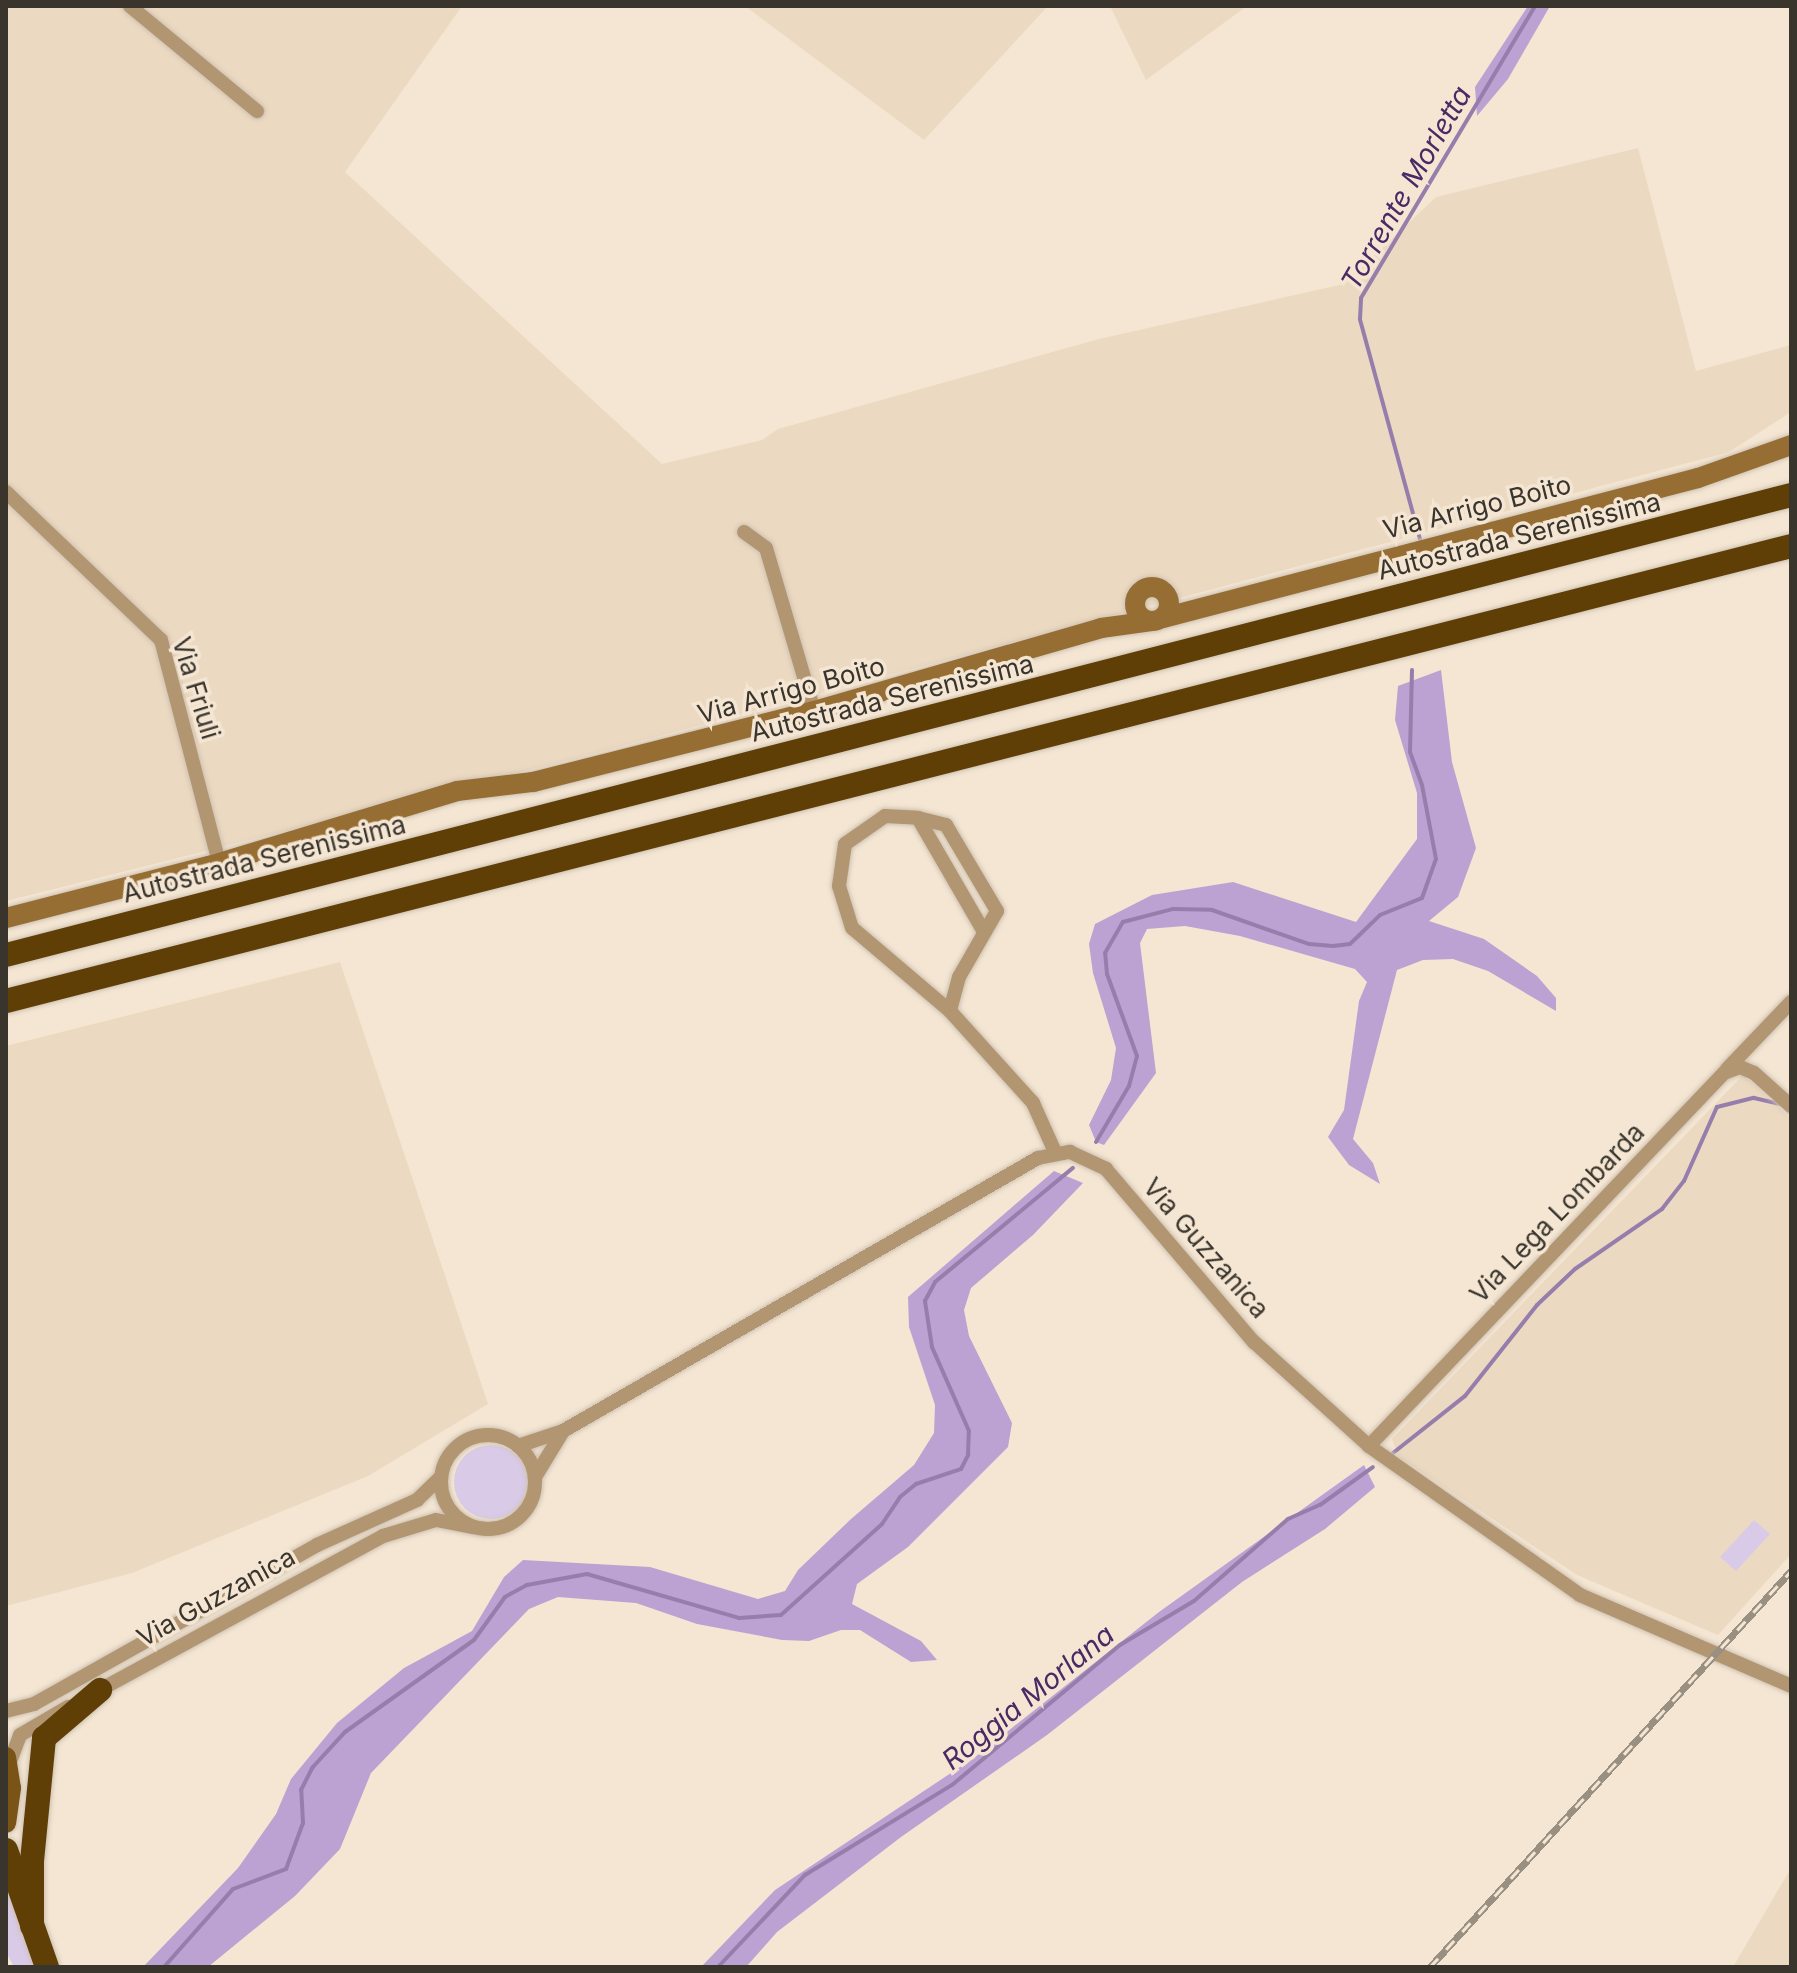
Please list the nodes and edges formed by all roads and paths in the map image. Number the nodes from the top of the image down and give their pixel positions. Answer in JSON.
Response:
{"nodes":[{"id":1,"x":130,"y":6,"type":"edge"},
{"id":2,"x":257,"y":111,"type":"dead end"},
{"id":3,"x":1791,"y":432,"type":"edge"},
{"id":4,"x":1791,"y":445,"type":"edge"},
{"id":5,"x":1763,"y":452,"type":"junction"},
{"id":6,"x":6,"y":492,"type":"edge"},
{"id":7,"x":1791,"y":495,"type":"edge"},
{"id":8,"x":744,"y":532,"type":"dead end"},
{"id":9,"x":1791,"y":546,"type":"edge"},
{"id":10,"x":1138,"y":596,"type":"junction"},
{"id":11,"x":1167,"y":597,"type":"junction"},
{"id":12,"x":1200,"y":605,"type":"junction"},
{"id":13,"x":1157,"y":619,"type":"junction"},
{"id":14,"x":1101,"y":628,"type":"junction"},
{"id":15,"x":814,"y":711,"type":"junction"},
{"id":16,"x":918,"y":818,"type":"junction"},
{"id":17,"x":219,"y":863,"type":"junction"},
{"id":18,"x":6,"y":918,"type":"edge"},
{"id":19,"x":984,"y":932,"type":"junction"},
{"id":20,"x":6,"y":955,"type":"edge"},
{"id":21,"x":6,"y":1001,"type":"edge"},
{"id":22,"x":1791,"y":1002,"type":"edge"},
{"id":23,"x":950,"y":1011,"type":"junction"},
{"id":24,"x":1724,"y":1073,"type":"junction"},
{"id":25,"x":1791,"y":1106,"type":"edge"},
{"id":26,"x":1055,"y":1152,"type":"junction"},
{"id":27,"x":563,"y":1431,"type":"junction"},
{"id":28,"x":518,"y":1446,"type":"junction"},
{"id":29,"x":1369,"y":1446,"type":"junction"},
{"id":30,"x":535,"y":1477,"type":"junction"},
{"id":31,"x":440,"y":1478,"type":"junction"},
{"id":32,"x":473,"y":1527,"type":"junction"},
{"id":33,"x":1791,"y":1686,"type":"edge"},
{"id":34,"x":100,"y":1690,"type":"junction"},
{"id":35,"x":6,"y":1711,"type":"edge"},
{"id":36,"x":7,"y":1760,"type":"edge"},
{"id":37,"x":6,"y":1823,"type":"edge"},
{"id":38,"x":6,"y":1850,"type":"edge"},
{"id":39,"x":32,"y":1926,"type":"junction"},
{"id":40,"x":47,"y":1967,"type":"edge"}],
"edges":[{"from":1,"to":2,"type":"street"},
{"from":3,"to":5,"type":"street","name":"Via Arrigo Boito"},
{"from":4,"to":5,"type":"street","name":"Via Arrigo Boito"},
{"from":5,"to":12,"type":"street","name":"Via Arrigo Boito"},
{"from":6,"to":17,"type":"street","name":"Via Friuli"},
{"from":7,"to":20,"type":"highway","name":"Autostrada Serenissima"},
{"from":8,"to":15,"type":"street"},
{"from":9,"to":21,"type":"highway"},
{"from":10,"to":11,"type":"street","name":"Via Arrigo Boito"},
{"from":10,"to":13,"type":"street"},
{"from":10,"to":14,"type":"street","name":"Via Arrigo Boito"},
{"from":11,"to":12,"type":"street","name":"Via Arrigo Boito"},
{"from":11,"to":13,"type":"street"},
{"from":12,"to":13,"type":"street","name":"Via Arrigo Boito"},
{"from":13,"to":14,"type":"street","name":"Via Arrigo Boito"},
{"from":14,"to":15,"type":"street","name":"Via Arrigo Boito"},
{"from":15,"to":17,"type":"street","name":"Via Arrigo Boito"},
{"from":16,"to":19,"type":"street"},
{"from":16,"to":19,"type":"street"},
{"from":16,"to":23,"type":"street"},
{"from":17,"to":18,"type":"street","name":"Via Arrigo Boito"},
{"from":19,"to":23,"type":"street"},
{"from":22,"to":24,"type":"street","name":"Via Lega Lombarda"},
{"from":23,"to":26,"type":"street"},
{"from":24,"to":25,"type":"street"},
{"from":24,"to":29,"type":"street","name":"Via Lega Lombarda"},
{"from":26,"to":27,"type":"street","name":"Via Guzzanica"},
{"from":26,"to":29,"type":"street","name":"Via Guzzanica"},
{"from":27,"to":28,"type":"street","name":"Via Guzzanica"},
{"from":27,"to":30,"type":"street","name":"Via Guzzanica"},
{"from":28,"to":30,"type":"street"},
{"from":28,"to":31,"type":"street","name":"Via Guzzanica"},
{"from":29,"to":33,"type":"street","name":"Via Guzzanica"},
{"from":30,"to":32,"type":"street","name":"Via Guzzanica"},
{"from":31,"to":32,"type":"street"},
{"from":31,"to":35,"type":"street","name":"Via Guzzanica"},
{"from":32,"to":34,"type":"street","name":"Via Guzzanica"},
{"from":34,"to":36,"type":"street","name":"Via Guzzanica"},
{"from":34,"to":39,"type":"highway"},
{"from":36,"to":37,"type":"main road"},
{"from":38,"to":39,"type":"highway"},
{"from":39,"to":40,"type":"highway"}]}
